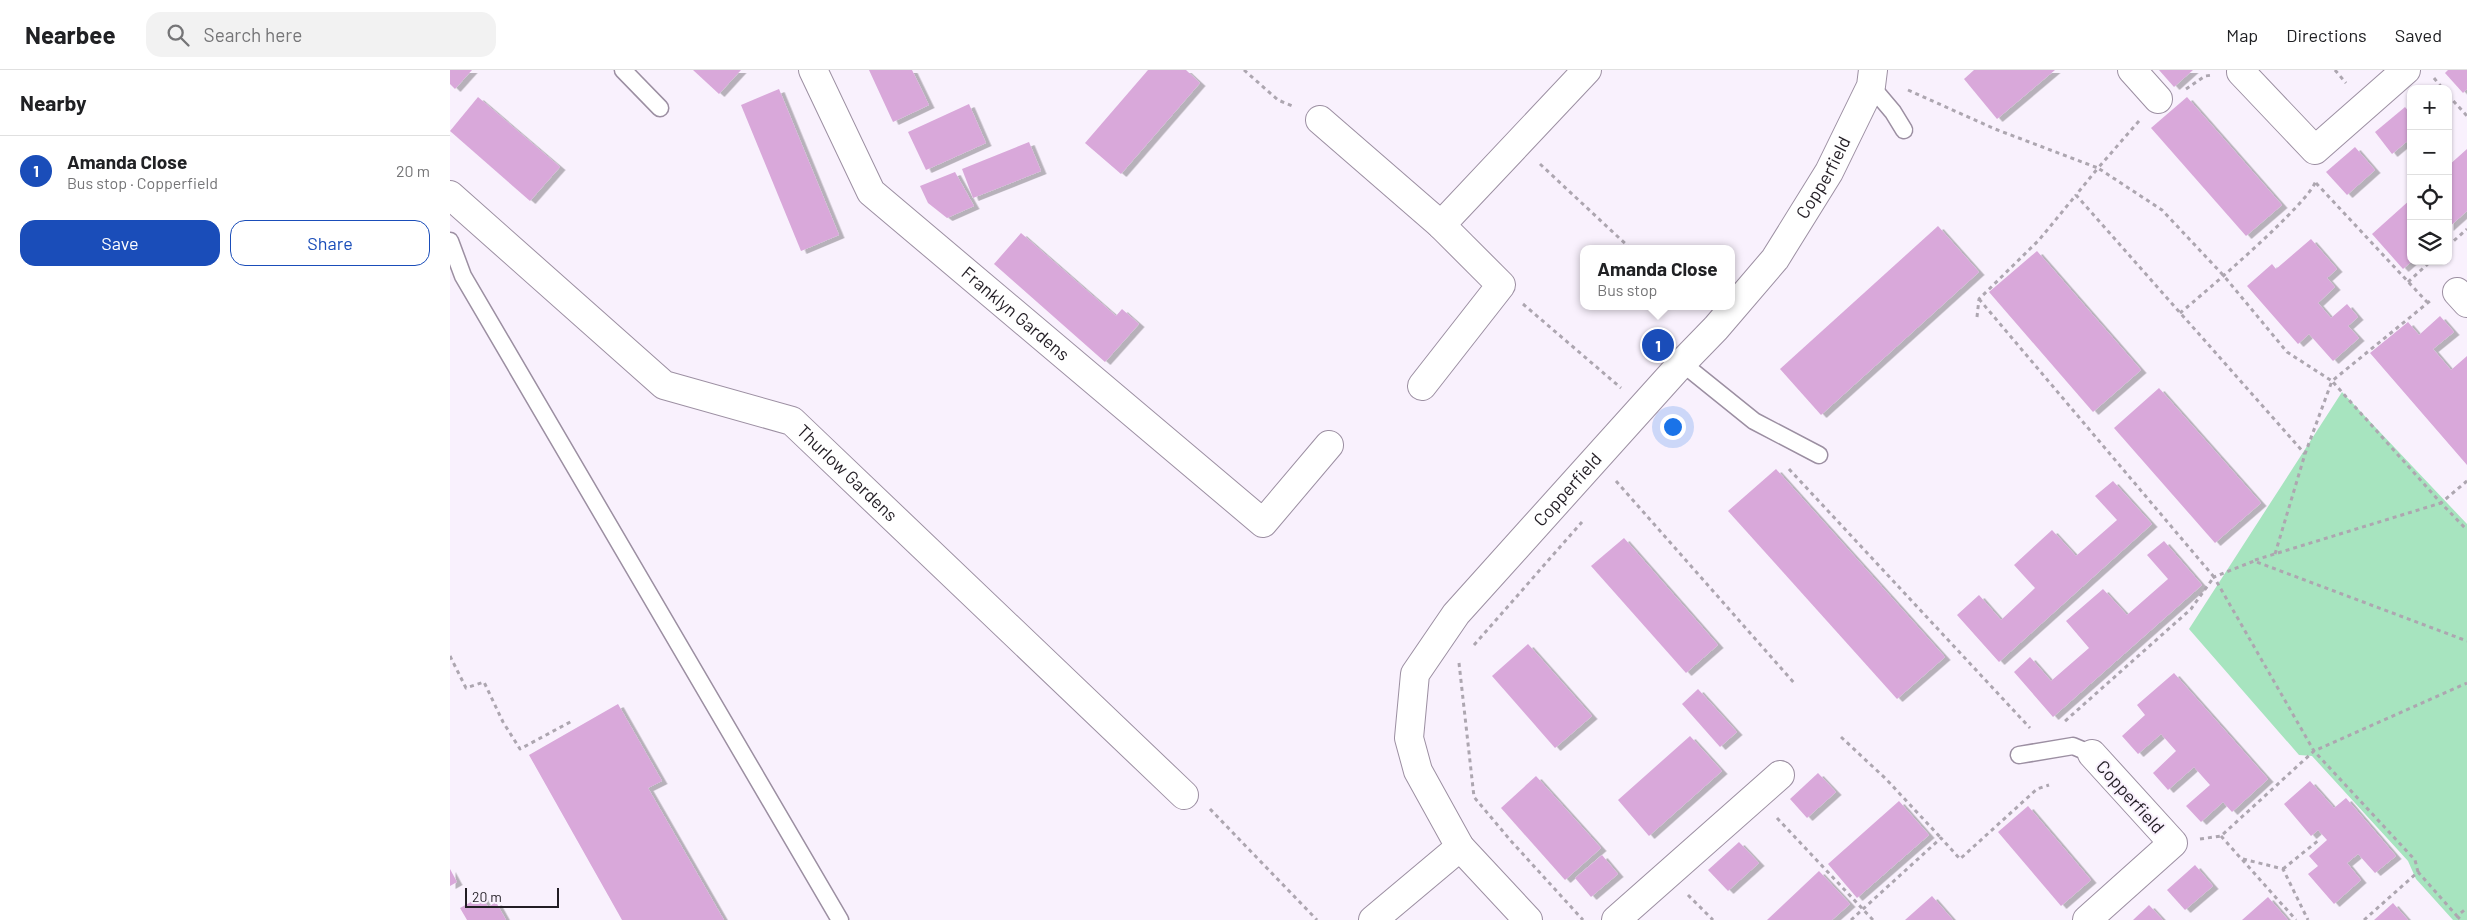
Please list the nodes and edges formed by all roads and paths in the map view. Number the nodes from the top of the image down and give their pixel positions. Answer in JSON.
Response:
{"nodes":[{"id":1,"x":623,"y":70,"type":"edge"},
{"id":2,"x":813,"y":70,"type":"edge"},
{"id":3,"x":1244,"y":70,"type":"edge"},
{"id":4,"x":1587,"y":70,"type":"edge"},
{"id":5,"x":2132,"y":70,"type":"edge"},
{"id":6,"x":2406,"y":70,"type":"edge"},
{"id":7,"x":2241,"y":72,"type":"dead end"},
{"id":8,"x":1872,"y":77,"type":"edge"},
{"id":9,"x":2158,"y":99,"type":"dead end"},
{"id":10,"x":2452,"y":99,"type":"edge"},
{"id":11,"x":660,"y":108,"type":"dead end"},
{"id":12,"x":2467,"y":116,"type":"edge"},
{"id":13,"x":1320,"y":120,"type":"joint"},
{"id":14,"x":1904,"y":130,"type":"dead end"},
{"id":15,"x":1519,"y":144,"type":"junction"},
{"id":16,"x":2315,"y":150,"type":"junction"},
{"id":17,"x":2098,"y":168,"type":"junction"},
{"id":18,"x":2316,"y":183,"type":"junction"},
{"id":19,"x":450,"y":194,"type":"edge"},
{"id":20,"x":2076,"y":195,"type":"junction"},
{"id":21,"x":1441,"y":225,"type":"junction"},
{"id":22,"x":2467,"y":229,"type":"edge"},
{"id":23,"x":450,"y":241,"type":"edge"},
{"id":24,"x":2452,"y":242,"type":"edge"},
{"id":25,"x":1627,"y":245,"type":"edge"},
{"id":26,"x":2427,"y":265,"type":"edge"},
{"id":27,"x":2224,"y":276,"type":"junction"},
{"id":28,"x":2408,"y":282,"type":"junction"},
{"id":29,"x":1501,"y":285,"type":"junction"},
{"id":30,"x":2462,"y":298,"type":"edge"},
{"id":31,"x":1979,"y":299,"type":"junction"},
{"id":32,"x":2427,"y":302,"type":"junction"},
{"id":33,"x":1735,"y":306,"type":"edge"},
{"id":34,"x":1731,"y":310,"type":"edge"},
{"id":35,"x":2180,"y":313,"type":"junction"},
{"id":36,"x":1977,"y":317,"type":"dead end"},
{"id":37,"x":1682,"y":363,"type":"junction"},
{"id":38,"x":2332,"y":381,"type":"junction"},
{"id":39,"x":1422,"y":386,"type":"dead end"},
{"id":40,"x":1642,"y":406,"type":"junction"},
{"id":41,"x":1788,"y":439,"type":"junction"},
{"id":42,"x":1329,"y":445,"type":"dead end"},
{"id":43,"x":2306,"y":454,"type":"junction"},
{"id":44,"x":1819,"y":455,"type":"dead end"},
{"id":45,"x":1622,"y":474,"type":"dead end"},
{"id":46,"x":1616,"y":480,"type":"junction"},
{"id":47,"x":2467,"y":481,"type":"edge"},
{"id":48,"x":1611,"y":487,"type":"dead end"},
{"id":49,"x":2441,"y":503,"type":"junction"},
{"id":50,"x":1584,"y":520,"type":"dead end"},
{"id":51,"x":2467,"y":530,"type":"edge"},
{"id":52,"x":2275,"y":554,"type":"junction"},
{"id":53,"x":2254,"y":560,"type":"junction"},
{"id":54,"x":2214,"y":577,"type":"junction"},
{"id":55,"x":2467,"y":641,"type":"edge"},
{"id":56,"x":1471,"y":648,"type":"dead end"},
{"id":57,"x":450,"y":656,"type":"edge"},
{"id":58,"x":1459,"y":661,"type":"dead end"},
{"id":59,"x":2467,"y":683,"type":"edge"},
{"id":60,"x":1795,"y":684,"type":"dead end"},
{"id":61,"x":572,"y":721,"type":"dead end"},
{"id":62,"x":1841,"y":737,"type":"dead end"},
{"id":63,"x":2050,"y":749,"type":"junction"},
{"id":64,"x":2314,"y":751,"type":"junction"},
{"id":65,"x":2092,"y":754,"type":"joint"},
{"id":66,"x":2018,"y":755,"type":"dead end"},
{"id":67,"x":1780,"y":775,"type":"dead end"},
{"id":68,"x":2049,"y":785,"type":"dead end"},
{"id":69,"x":1184,"y":795,"type":"joint"},
{"id":70,"x":1756,"y":796,"type":"junction"},
{"id":71,"x":2221,"y":836,"type":"junction"},
{"id":72,"x":1941,"y":838,"type":"junction"},
{"id":73,"x":2319,"y":840,"type":"dead end"},
{"id":74,"x":2173,"y":843,"type":"junction"},
{"id":75,"x":1460,"y":846,"type":"junction"},
{"id":76,"x":2242,"y":859,"type":"junction"},
{"id":77,"x":2283,"y":869,"type":"junction"},
{"id":78,"x":2418,"y":872,"type":"junction"},
{"id":79,"x":1669,"y":875,"type":"junction"},
{"id":80,"x":2467,"y":908,"type":"edge"},
{"id":81,"x":1862,"y":909,"type":"junction"},
{"id":82,"x":1515,"y":916,"type":"edge"},
{"id":83,"x":2458,"y":916,"type":"junction"},
{"id":84,"x":840,"y":920,"type":"edge"},
{"id":85,"x":1317,"y":920,"type":"edge"},
{"id":86,"x":1373,"y":920,"type":"edge"},
{"id":87,"x":1583,"y":920,"type":"edge"},
{"id":88,"x":1616,"y":920,"type":"edge"},
{"id":89,"x":1713,"y":920,"type":"edge"},
{"id":90,"x":1851,"y":920,"type":"edge"},
{"id":91,"x":1873,"y":920,"type":"edge"},
{"id":92,"x":2087,"y":920,"type":"edge"},
{"id":93,"x":2296,"y":920,"type":"edge"},
{"id":94,"x":2308,"y":920,"type":"edge"},
{"id":95,"x":2364,"y":920,"type":"edge"},
{"id":96,"x":2461,"y":920,"type":"edge"}],
"edges":[{"from":1,"to":11,"type":"lane"},
{"from":2,"to":42,"type":"street","name":"Franklyn Gardens"},
{"from":3,"to":13,"type":"path"},
{"from":4,"to":15,"type":"street"},
{"from":5,"to":9,"type":"street"},
{"from":6,"to":16,"type":"street"},
{"from":7,"to":16,"type":"street"},
{"from":8,"to":14,"type":"lane"},
{"from":8,"to":17,"type":"path"},
{"from":8,"to":33,"type":"street","name":"Copperfield"},
{"from":10,"to":12,"type":"path"},
{"from":13,"to":21,"type":"street"},
{"from":15,"to":21,"type":"street"},
{"from":15,"to":25,"type":"path"},
{"from":16,"to":18,"type":"path"},
{"from":17,"to":20,"type":"path"},
{"from":17,"to":27,"type":"path"},
{"from":18,"to":27,"type":"path"},
{"from":18,"to":28,"type":"path"},
{"from":19,"to":69,"type":"street","name":"Thurlow Gardens"},
{"from":20,"to":31,"type":"path"},
{"from":20,"to":35,"type":"path"},
{"from":21,"to":29,"type":"street"},
{"from":22,"to":24,"type":"path"},
{"from":23,"to":84,"type":"lane"},
{"from":26,"to":28,"type":"path"},
{"from":27,"to":35,"type":"path"},
{"from":27,"to":38,"type":"path"},
{"from":28,"to":32,"type":"path"},
{"from":29,"to":39,"type":"street"},
{"from":29,"to":40,"type":"path"},
{"from":30,"to":32,"type":"path"},
{"from":31,"to":36,"type":"path"},
{"from":31,"to":54,"type":"path"},
{"from":32,"to":38,"type":"path"},
{"from":34,"to":37,"type":"street","name":"Copperfield"},
{"from":35,"to":43,"type":"path"},
{"from":37,"to":40,"type":"street","name":"Copperfield"},
{"from":37,"to":41,"type":"lane"},
{"from":38,"to":43,"type":"path"},
{"from":38,"to":49,"type":"path"},
{"from":40,"to":75,"type":"street","name":"Copperfield"},
{"from":41,"to":44,"type":"lane"},
{"from":41,"to":63,"type":"path"},
{"from":43,"to":52,"type":"path"},
{"from":45,"to":46,"type":"path"},
{"from":46,"to":48,"type":"path"},
{"from":46,"to":60,"type":"path"},
{"from":47,"to":49,"type":"path"},
{"from":49,"to":51,"type":"path"},
{"from":49,"to":52,"type":"path"},
{"from":50,"to":56,"type":"path"},
{"from":52,"to":53,"type":"path"},
{"from":53,"to":54,"type":"path"},
{"from":53,"to":55,"type":"path"},
{"from":54,"to":63,"type":"path"},
{"from":54,"to":64,"type":"path"},
{"from":57,"to":61,"type":"path"},
{"from":58,"to":87,"type":"path"},
{"from":59,"to":64,"type":"path"},
{"from":62,"to":72,"type":"path"},
{"from":63,"to":65,"type":"lane"},
{"from":63,"to":66,"type":"lane"},
{"from":64,"to":71,"type":"path"},
{"from":64,"to":78,"type":"path"},
{"from":65,"to":74,"type":"street","name":"Copperfield"},
{"from":67,"to":70,"type":"street"},
{"from":68,"to":72,"type":"path"},
{"from":69,"to":85,"type":"path"},
{"from":70,"to":79,"type":"street"},
{"from":70,"to":81,"type":"path"},
{"from":71,"to":74,"type":"path"},
{"from":71,"to":76,"type":"path"},
{"from":72,"to":81,"type":"path"},
{"from":73,"to":77,"type":"path"},
{"from":74,"to":92,"type":"street","name":"Copperfield"},
{"from":75,"to":82,"type":"street","name":"Copperfield"},
{"from":75,"to":86,"type":"street"},
{"from":76,"to":77,"type":"path"},
{"from":76,"to":93,"type":"path"},
{"from":77,"to":94,"type":"path"},
{"from":78,"to":83,"type":"path"},
{"from":78,"to":95,"type":"path"},
{"from":79,"to":88,"type":"street"},
{"from":79,"to":89,"type":"path"},
{"from":80,"to":83,"type":"path"},
{"from":81,"to":90,"type":"path"},
{"from":81,"to":91,"type":"path"},
{"from":83,"to":96,"type":"path"}]}
